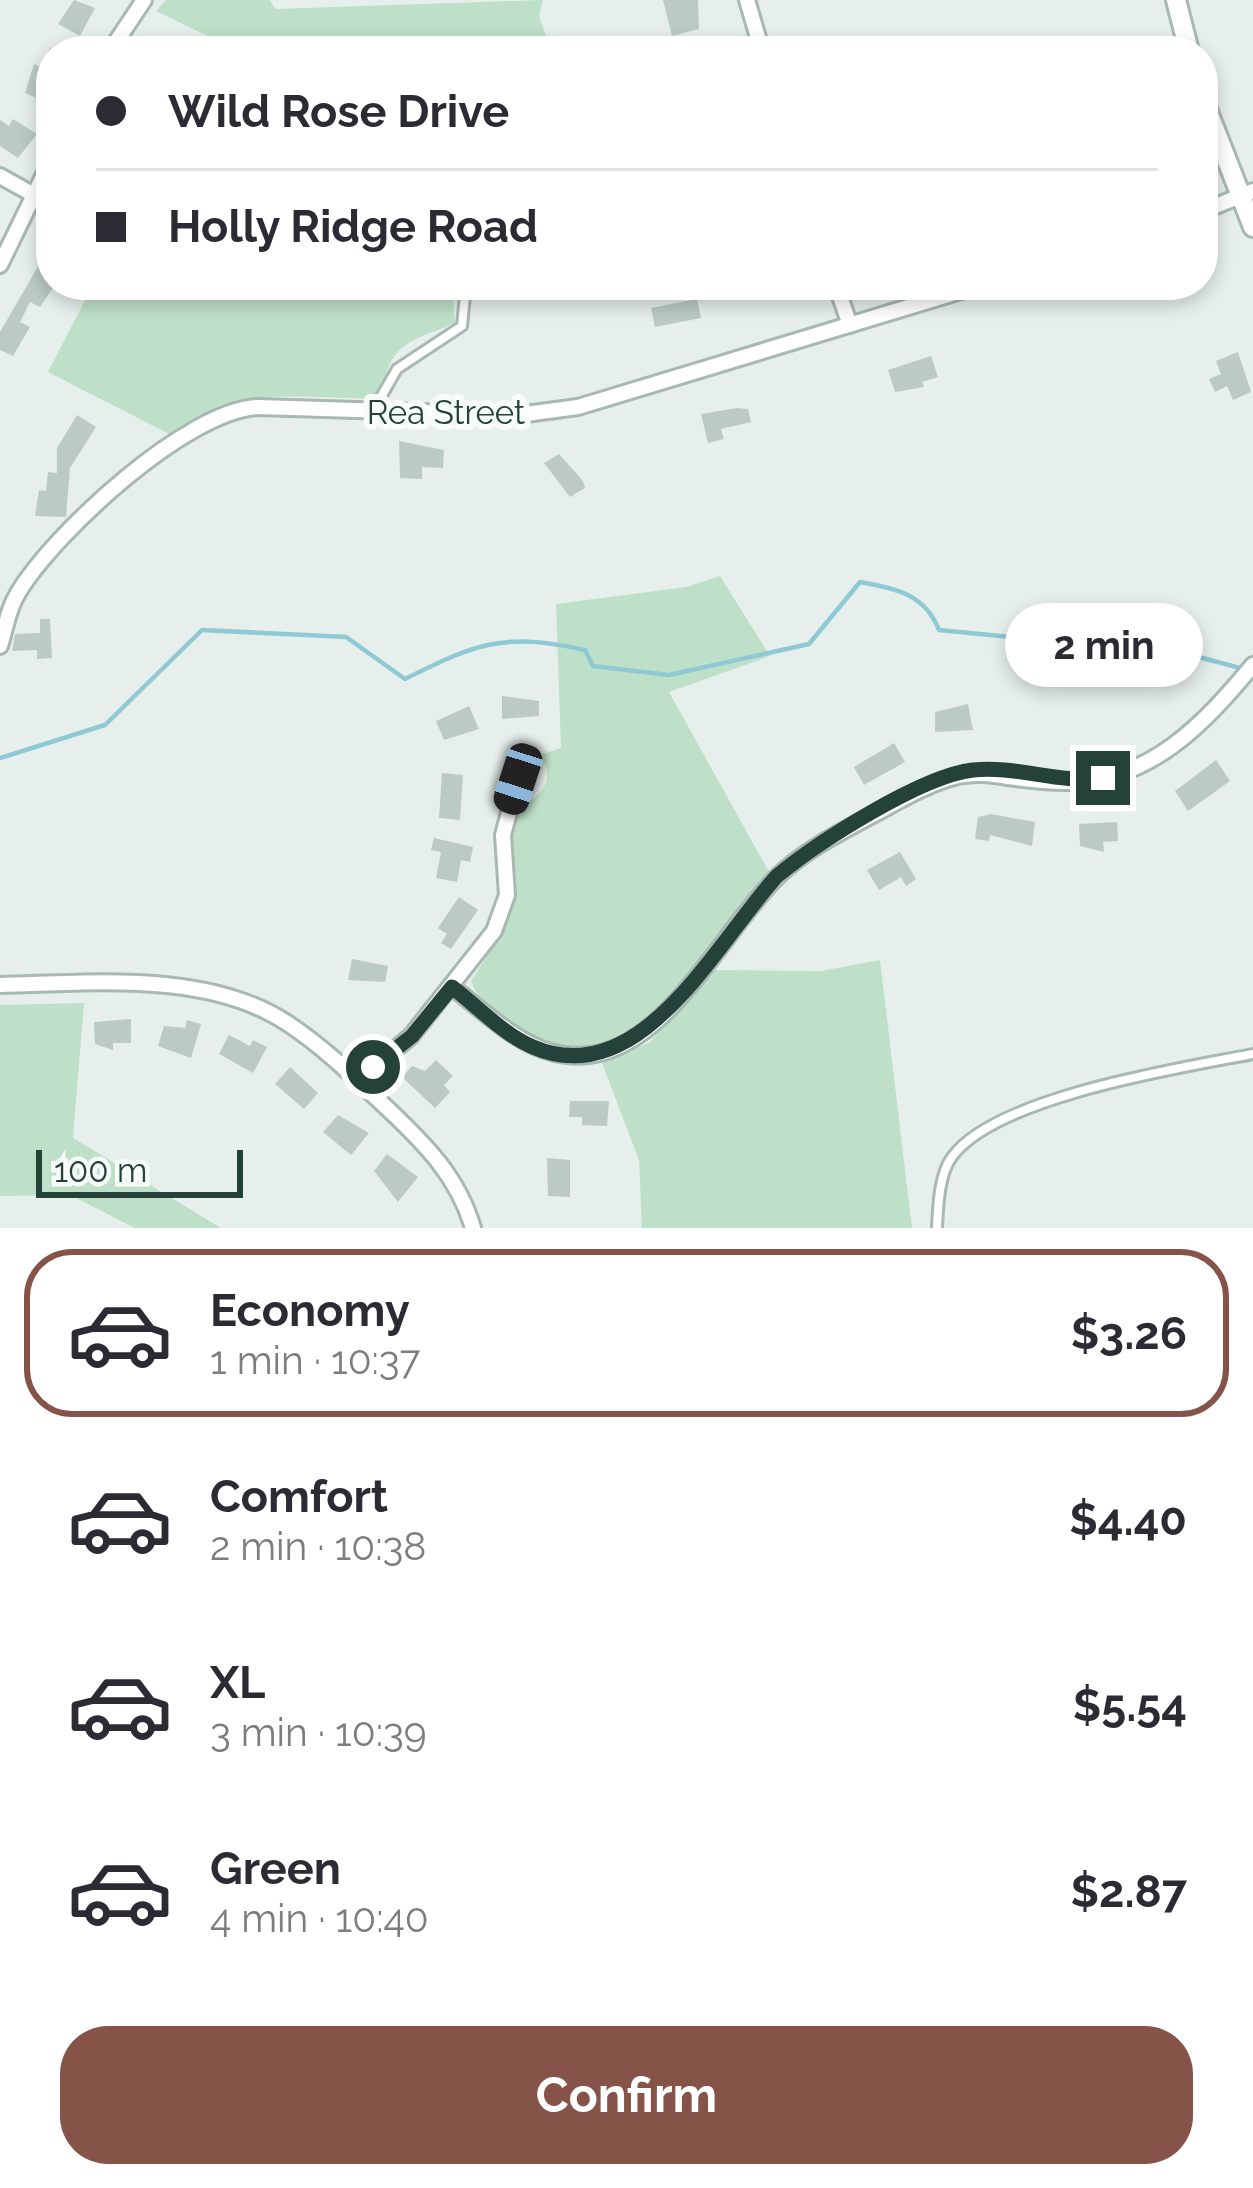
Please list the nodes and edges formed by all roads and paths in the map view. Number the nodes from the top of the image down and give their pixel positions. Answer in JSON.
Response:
{"nodes":[{"id":1,"x":144,"y":0,"type":"edge"},
{"id":2,"x":746,"y":0,"type":"edge"},
{"id":3,"x":1176,"y":0,"type":"edge"},
{"id":4,"x":120,"y":36,"type":"edge"},
{"id":5,"x":757,"y":36,"type":"edge"},
{"id":6,"x":1185,"y":36,"type":"edge"},
{"id":7,"x":1218,"y":131,"type":"edge"},
{"id":8,"x":0,"y":176,"type":"edge"},
{"id":9,"x":36,"y":191,"type":"edge"},
{"id":10,"x":1247,"y":194,"type":"edge"},
{"id":11,"x":34,"y":195,"type":"junction"},
{"id":12,"x":1218,"y":205,"type":"edge"},
{"id":13,"x":1253,"y":227,"type":"edge"},
{"id":14,"x":0,"y":266,"type":"edge"},
{"id":15,"x":464,"y":300,"type":"edge"},
{"id":16,"x":841,"y":300,"type":"edge"},
{"id":17,"x":933,"y":300,"type":"edge"},
{"id":18,"x":850,"y":326,"type":"junction"},
{"id":19,"x":373,"y":412,"type":"junction"},
{"id":20,"x":0,"y":646,"type":"edge"},
{"id":21,"x":1248,"y":672,"type":"edge"},
{"id":22,"x":518,"y":779,"type":"dead end"},
{"id":23,"x":0,"y":986,"type":"edge"},
{"id":24,"x":452,"y":987,"type":"junction"},
{"id":25,"x":1253,"y":1054,"type":"edge"},
{"id":26,"x":359,"y":1080,"type":"junction"},
{"id":27,"x":472,"y":1228,"type":"edge"},
{"id":28,"x":937,"y":1228,"type":"edge"}],
"edges":[{"from":1,"to":4,"type":"street"},
{"from":2,"to":5,"type":"street"},
{"from":3,"to":6,"type":"street"},
{"from":7,"to":10,"type":"street"},
{"from":8,"to":11,"type":"street"},
{"from":9,"to":11,"type":"street"},
{"from":10,"to":12,"type":"street"},
{"from":10,"to":13,"type":"street"},
{"from":11,"to":14,"type":"street"},
{"from":15,"to":19,"type":"lane"},
{"from":16,"to":18,"type":"street"},
{"from":17,"to":18,"type":"street","name":"Rea Street"},
{"from":18,"to":19,"type":"street","name":"Rea Street"},
{"from":19,"to":20,"type":"street","name":"Rea Street"},
{"from":21,"to":24,"type":"street"},
{"from":22,"to":24,"type":"street"},
{"from":23,"to":26,"type":"street"},
{"from":24,"to":26,"type":"street"},
{"from":25,"to":28,"type":"lane"},
{"from":26,"to":27,"type":"street"}]}
